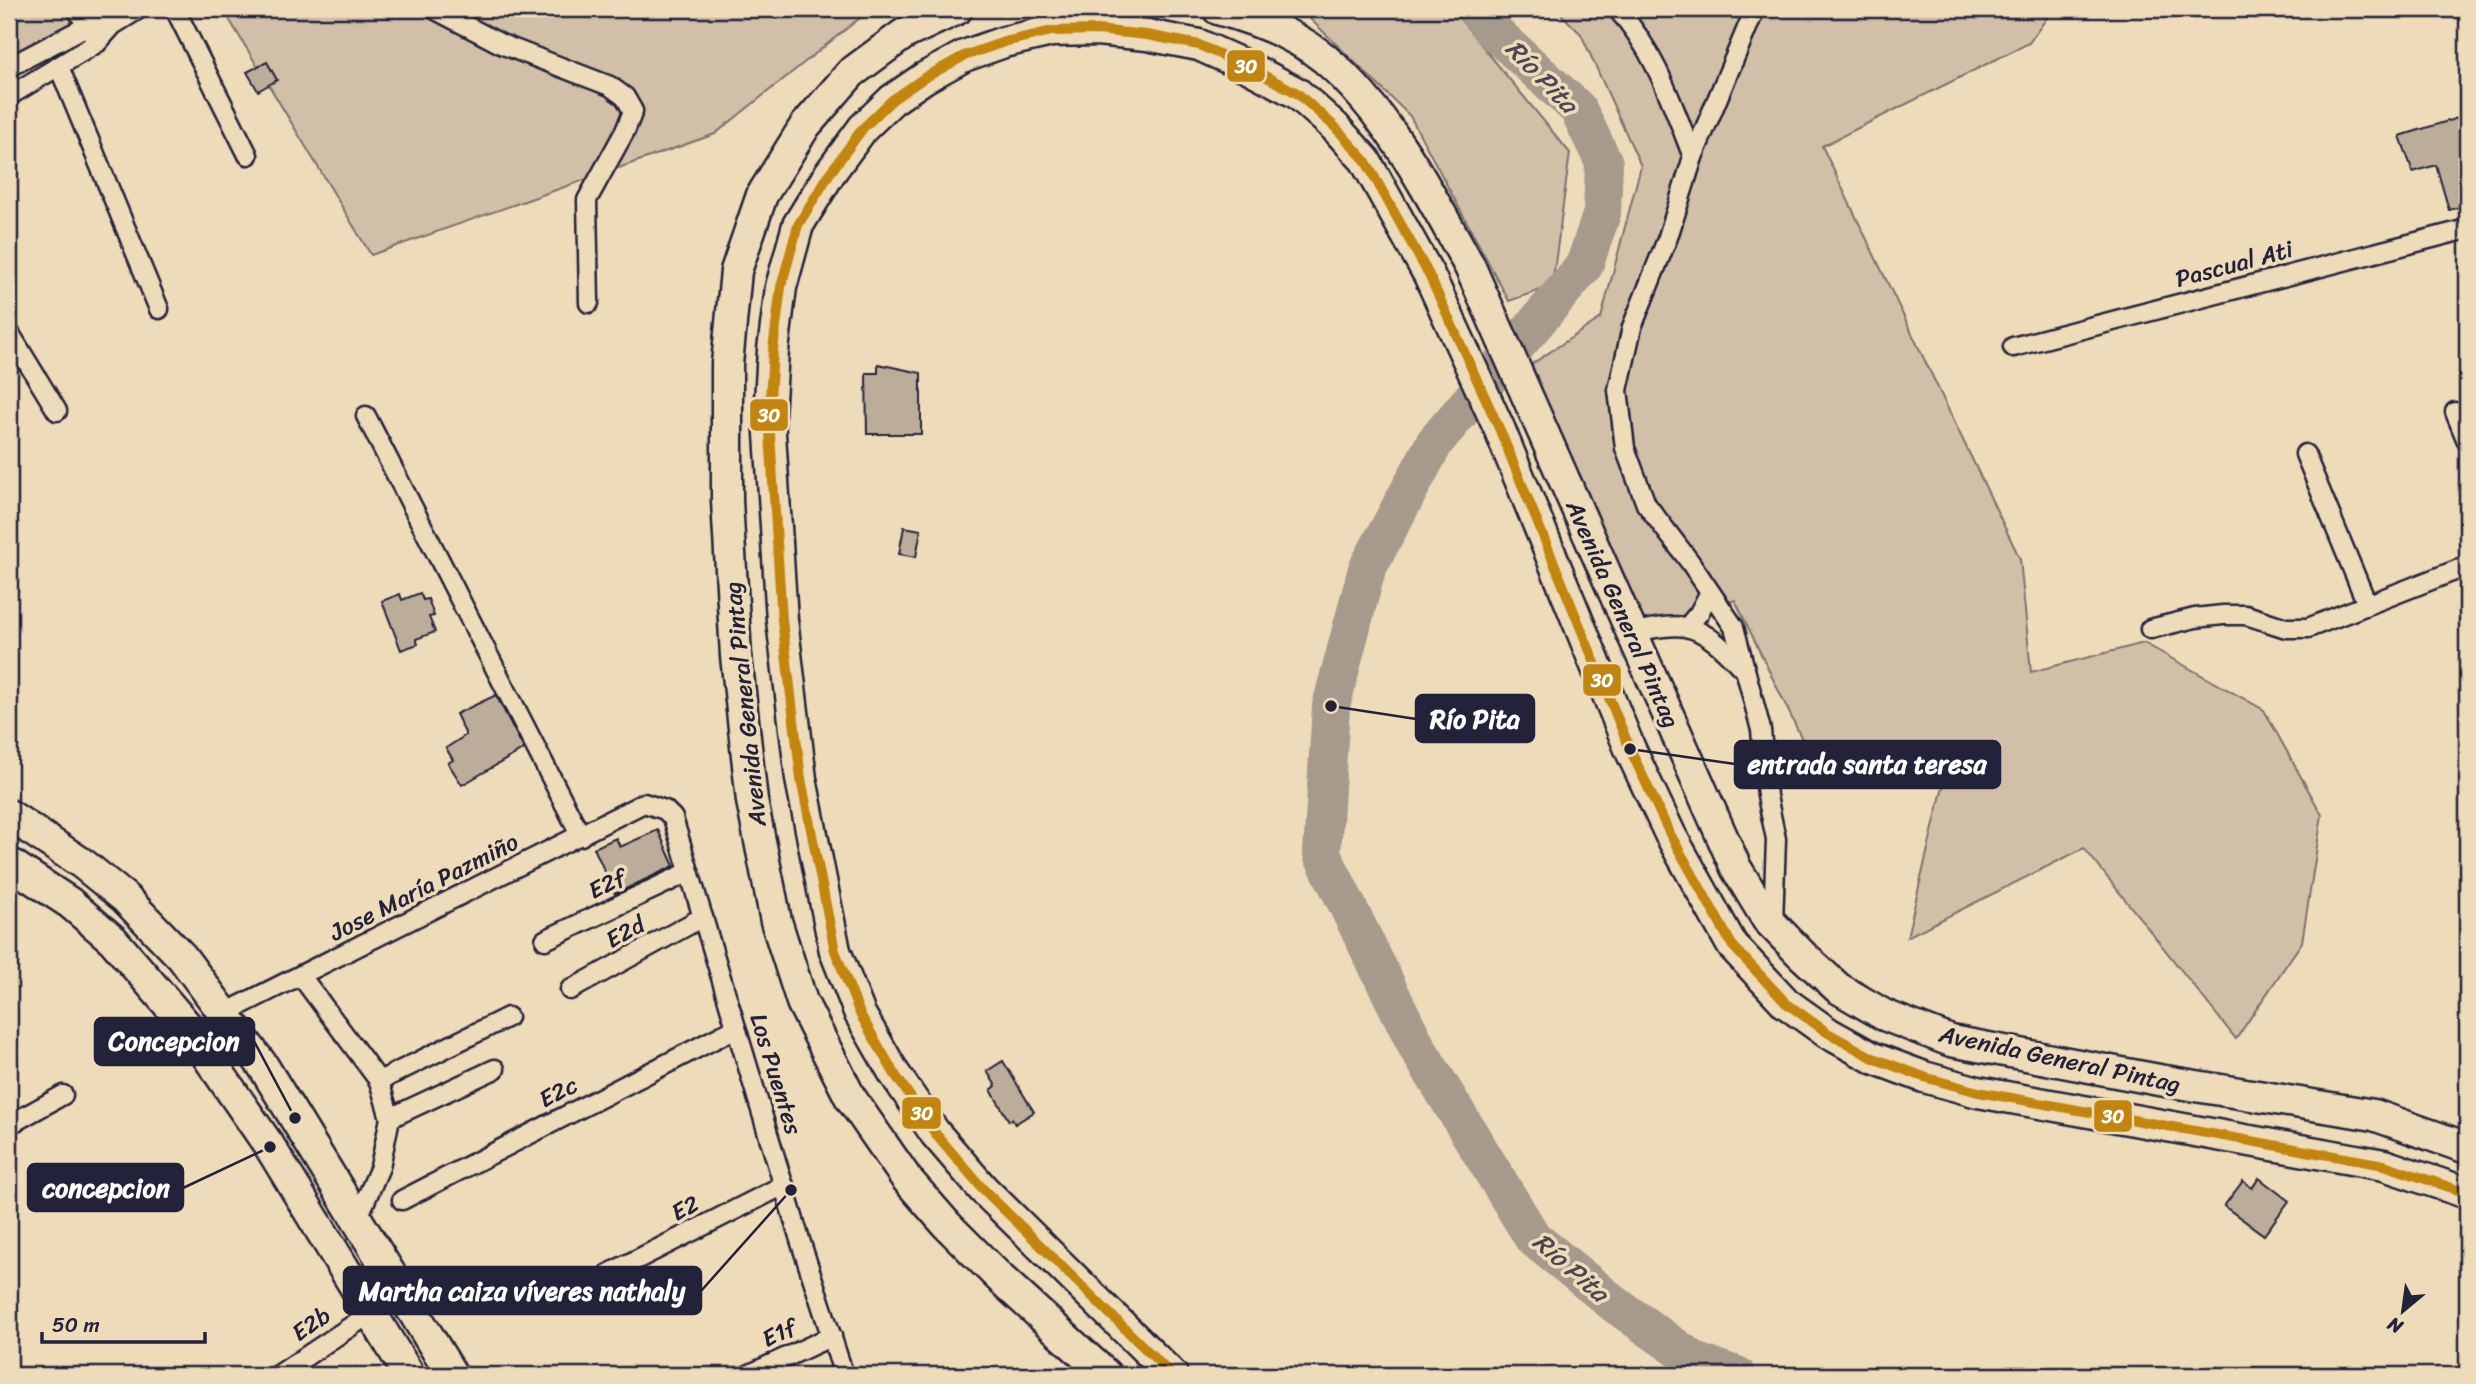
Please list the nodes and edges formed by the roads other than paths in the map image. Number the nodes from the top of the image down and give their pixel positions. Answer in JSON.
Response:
{"nodes":[{"id":1,"x":77,"y":9,"type":"edge"},
{"id":2,"x":139,"y":9,"type":"edge"},
{"id":3,"x":175,"y":9,"type":"edge"},
{"id":4,"x":434,"y":9,"type":"edge"},
{"id":5,"x":957,"y":9,"type":"edge"},
{"id":6,"x":1218,"y":9,"type":"edge"},
{"id":7,"x":1617,"y":9,"type":"edge"},
{"id":8,"x":1755,"y":9,"type":"edge"},
{"id":9,"x":113,"y":25,"type":"junction"},
{"id":10,"x":87,"y":26,"type":"junction"},
{"id":11,"x":97,"y":43,"type":"junction"},
{"id":12,"x":9,"y":67,"type":"edge"},
{"id":13,"x":59,"y":67,"type":"junction"},
{"id":14,"x":9,"y":96,"type":"edge"},
{"id":15,"x":248,"y":155,"type":"dead end"},
{"id":16,"x":1693,"y":157,"type":"junction"},
{"id":17,"x":2467,"y":229,"type":"edge"},
{"id":18,"x":589,"y":303,"type":"dead end"},
{"id":19,"x":159,"y":309,"type":"dead end"},
{"id":20,"x":9,"y":332,"type":"edge"},
{"id":21,"x":2013,"y":347,"type":"dead end"},
{"id":22,"x":57,"y":411,"type":"dead end"},
{"id":23,"x":2455,"y":412,"type":"dead end"},
{"id":24,"x":366,"y":416,"type":"dead end"},
{"id":25,"x":2467,"y":441,"type":"edge"},
{"id":26,"x":2305,"y":454,"type":"dead end"},
{"id":27,"x":2467,"y":566,"type":"edge"},
{"id":28,"x":1710,"y":592,"type":"junction"},
{"id":29,"x":2367,"y":604,"type":"junction"},
{"id":30,"x":1686,"y":627,"type":"junction"},
{"id":31,"x":2150,"y":629,"type":"dead end"},
{"id":32,"x":1631,"y":632,"type":"junction"},
{"id":33,"x":1746,"y":674,"type":"junction"},
{"id":34,"x":644,"y":803,"type":"joint"},
{"id":35,"x":9,"y":815,"type":"edge"},
{"id":36,"x":581,"y":836,"type":"junction"},
{"id":37,"x":9,"y":863,"type":"edge"},
{"id":38,"x":690,"y":872,"type":"junction"},
{"id":39,"x":703,"y":918,"type":"junction"},
{"id":40,"x":1773,"y":925,"type":"junction"},
{"id":41,"x":545,"y":940,"type":"dead end"},
{"id":42,"x":301,"y":976,"type":"junction"},
{"id":43,"x":570,"y":990,"type":"dead end"},
{"id":44,"x":226,"y":1013,"type":"junction"},
{"id":45,"x":508,"y":1017,"type":"dead end"},
{"id":46,"x":736,"y":1028,"type":"junction"},
{"id":47,"x":495,"y":1069,"type":"dead end"},
{"id":48,"x":379,"y":1081,"type":"junction"},
{"id":49,"x":64,"y":1096,"type":"dead end"},
{"id":50,"x":390,"y":1118,"type":"junction"},
{"id":51,"x":9,"y":1125,"type":"edge"},
{"id":52,"x":2467,"y":1148,"type":"edge"},
{"id":53,"x":784,"y":1185,"type":"junction"},
{"id":54,"x":2467,"y":1193,"type":"edge"},
{"id":55,"x":402,"y":1200,"type":"dead end"},
{"id":56,"x":357,"y":1220,"type":"junction"},
{"id":57,"x":608,"y":1274,"type":"dead end"},
{"id":58,"x":371,"y":1313,"type":"junction"},
{"id":59,"x":832,"y":1336,"type":"junction"},
{"id":60,"x":278,"y":1375,"type":"edge"},
{"id":61,"x":409,"y":1375,"type":"edge"},
{"id":62,"x":452,"y":1375,"type":"edge"},
{"id":63,"x":748,"y":1375,"type":"edge"},
{"id":64,"x":844,"y":1375,"type":"edge"},
{"id":65,"x":1106,"y":1375,"type":"edge"},
{"id":66,"x":1172,"y":1375,"type":"edge"}],
"edges":[{"from":1,"to":10,"type":"street"},
{"from":2,"to":9,"type":"street"},
{"from":3,"to":15,"type":"street"},
{"from":4,"to":18,"type":"street"},
{"from":5,"to":65,"type":"highway","name":"Avenida General Pintag"},
{"from":6,"to":32,"type":"highway","name":"Avenida General Pintag"},
{"from":7,"to":16,"type":"street"},
{"from":8,"to":16,"type":"street"},
{"from":9,"to":10,"type":"street"},
{"from":9,"to":11,"type":"street"},
{"from":10,"to":11,"type":"street"},
{"from":10,"to":12,"type":"street"},
{"from":11,"to":13,"type":"street"},
{"from":13,"to":14,"type":"street"},
{"from":13,"to":19,"type":"street"},
{"from":16,"to":28,"type":"street"},
{"from":17,"to":21,"type":"street","name":"Pascual Ati"},
{"from":20,"to":22,"type":"street"},
{"from":23,"to":25,"type":"street"},
{"from":24,"to":36,"type":"street"},
{"from":26,"to":29,"type":"street"},
{"from":27,"to":29,"type":"street"},
{"from":28,"to":30,"type":"street"},
{"from":28,"to":33,"type":"street"},
{"from":29,"to":31,"type":"street"},
{"from":30,"to":32,"type":"street"},
{"from":30,"to":33,"type":"street"},
{"from":32,"to":40,"type":"highway","name":"Avenida General Pintag"},
{"from":33,"to":40,"type":"street"},
{"from":34,"to":36,"type":"street","name":"Jose María Pazmiño"},
{"from":34,"to":38,"type":"street","name":"Los Puentes"},
{"from":35,"to":44,"type":"highway"},
{"from":36,"to":42,"type":"street","name":"Jose María Pazmiño"},
{"from":37,"to":58,"type":"highway"},
{"from":38,"to":39,"type":"street","name":"Los Puentes"},
{"from":38,"to":41,"type":"street","name":"E2f"},
{"from":39,"to":43,"type":"street","name":"E2d"},
{"from":39,"to":46,"type":"street","name":"Los Puentes"},
{"from":40,"to":52,"type":"highway","name":"Avenida General Pintag"},
{"from":42,"to":44,"type":"street","name":"Jose María Pazmiño"},
{"from":42,"to":48,"type":"street"},
{"from":44,"to":56,"type":"highway"},
{"from":45,"to":48,"type":"street"},
{"from":46,"to":53,"type":"street","name":"Los Puentes"},
{"from":46,"to":55,"type":"street","name":"E2c"},
{"from":47,"to":50,"type":"street"},
{"from":48,"to":50,"type":"street"},
{"from":49,"to":51,"type":"street"},
{"from":50,"to":56,"type":"street"},
{"from":53,"to":57,"type":"street","name":"E2"},
{"from":53,"to":59,"type":"street","name":"Los Puentes"},
{"from":54,"to":66,"type":"highway","name":"Avenida General Pintag"},
{"from":56,"to":62,"type":"highway"},
{"from":58,"to":60,"type":"street","name":"E2b"},
{"from":58,"to":61,"type":"highway"},
{"from":59,"to":63,"type":"street","name":"E1f"},
{"from":59,"to":64,"type":"street","name":"Los Puentes"}]}
